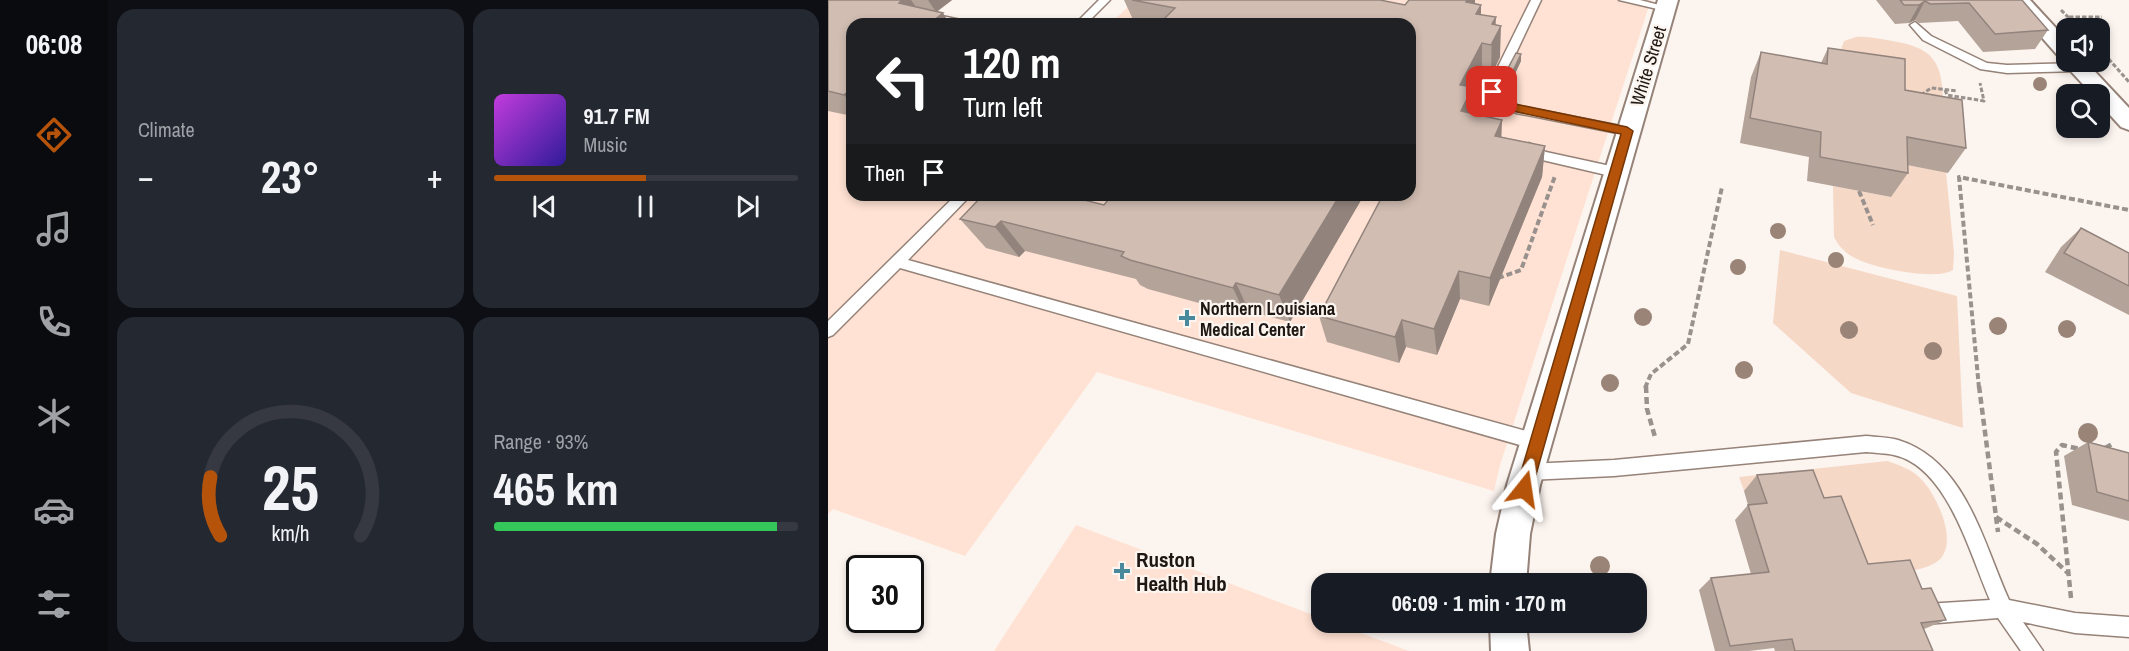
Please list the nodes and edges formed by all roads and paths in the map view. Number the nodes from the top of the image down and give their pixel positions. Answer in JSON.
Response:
{"nodes":[{"id":1,"x":1105,"y":0,"type":"edge"},
{"id":2,"x":1536,"y":0,"type":"edge"},
{"id":3,"x":1624,"y":0,"type":"edge"},
{"id":4,"x":2019,"y":0,"type":"edge"},
{"id":5,"x":2054,"y":3,"type":"dead end"},
{"id":6,"x":1667,"y":4,"type":"edge"},
{"id":7,"x":920,"y":14,"type":"edge"},
{"id":8,"x":2068,"y":17,"type":"joint"},
{"id":9,"x":2102,"y":17,"type":"dead end"},
{"id":10,"x":938,"y":18,"type":"edge"},
{"id":11,"x":1086,"y":18,"type":"edge"},
{"id":12,"x":1915,"y":25,"type":"dead end"},
{"id":13,"x":2056,"y":40,"type":"edge"},
{"id":14,"x":2110,"y":60,"type":"edge"},
{"id":15,"x":2056,"y":62,"type":"edge"},
{"id":16,"x":2085,"y":72,"type":"edge"},
{"id":17,"x":1979,"y":78,"type":"dead end"},
{"id":18,"x":2129,"y":82,"type":"edge"},
{"id":19,"x":1945,"y":90,"type":"junction"},
{"id":20,"x":1957,"y":92,"type":"dead end"},
{"id":21,"x":1914,"y":100,"type":"edge"},
{"id":22,"x":2129,"y":122,"type":"edge"},
{"id":23,"x":1627,"y":131,"type":"junction"},
{"id":24,"x":1515,"y":142,"type":"edge"},
{"id":25,"x":1615,"y":172,"type":"junction"},
{"id":26,"x":1555,"y":174,"type":"dead end"},
{"id":27,"x":1722,"y":187,"type":"dead end"},
{"id":28,"x":1859,"y":191,"type":"dead end"},
{"id":29,"x":958,"y":201,"type":"edge"},
{"id":30,"x":2129,"y":210,"type":"edge"},
{"id":31,"x":1873,"y":225,"type":"dead end"},
{"id":32,"x":897,"y":262,"type":"junction"},
{"id":33,"x":1495,"y":280,"type":"edge"},
{"id":34,"x":828,"y":331,"type":"edge"},
{"id":35,"x":1655,"y":436,"type":"dead end"},
{"id":36,"x":1537,"y":442,"type":"junction"},
{"id":37,"x":2114,"y":443,"type":"dead end"},
{"id":38,"x":2087,"y":450,"type":"edge"},
{"id":39,"x":2098,"y":450,"type":"edge"},
{"id":40,"x":1528,"y":472,"type":"junction"},
{"id":41,"x":1996,"y":517,"type":"junction"},
{"id":42,"x":1998,"y":535,"type":"dead end"},
{"id":43,"x":1509,"y":573,"type":"edge"},
{"id":44,"x":2069,"y":574,"type":"junction"},
{"id":45,"x":2072,"y":602,"type":"dead end"},
{"id":46,"x":2003,"y":608,"type":"junction"},
{"id":47,"x":1926,"y":614,"type":"edge"},
{"id":48,"x":2129,"y":627,"type":"edge"},
{"id":49,"x":1509,"y":633,"type":"edge"},
{"id":50,"x":1510,"y":651,"type":"edge"},
{"id":51,"x":2033,"y":651,"type":"edge"}],
"edges":[{"from":1,"to":11,"type":"lane"},
{"from":2,"to":23,"type":"lane"},
{"from":3,"to":6,"type":"lane"},
{"from":4,"to":13,"type":"street"},
{"from":5,"to":8,"type":"path"},
{"from":6,"to":23,"type":"street","name":"White Street"},
{"from":7,"to":10,"type":"lane"},
{"from":8,"to":9,"type":"path"},
{"from":12,"to":15,"type":"lane"},
{"from":14,"to":18,"type":"path"},
{"from":16,"to":22,"type":"street"},
{"from":17,"to":19,"type":"path"},
{"from":19,"to":20,"type":"path"},
{"from":19,"to":21,"type":"path"},
{"from":23,"to":25,"type":"street","name":"White Street"},
{"from":24,"to":25,"type":"lane"},
{"from":25,"to":36,"type":"street","name":"White Street"},
{"from":26,"to":33,"type":"path"},
{"from":27,"to":35,"type":"path"},
{"from":28,"to":31,"type":"path"},
{"from":29,"to":32,"type":"lane"},
{"from":30,"to":41,"type":"path"},
{"from":32,"to":34,"type":"lane"},
{"from":32,"to":36,"type":"lane"},
{"from":36,"to":40,"type":"street","name":"White Street"},
{"from":37,"to":39,"type":"path"},
{"from":38,"to":44,"type":"path"},
{"from":40,"to":43,"type":"street","name":"White Street"},
{"from":40,"to":46,"type":"lane"},
{"from":41,"to":42,"type":"path"},
{"from":41,"to":44,"type":"path"},
{"from":44,"to":45,"type":"path"},
{"from":46,"to":47,"type":"lane"},
{"from":46,"to":48,"type":"lane"},
{"from":46,"to":51,"type":"lane"},
{"from":49,"to":50,"type":"street"}]}
